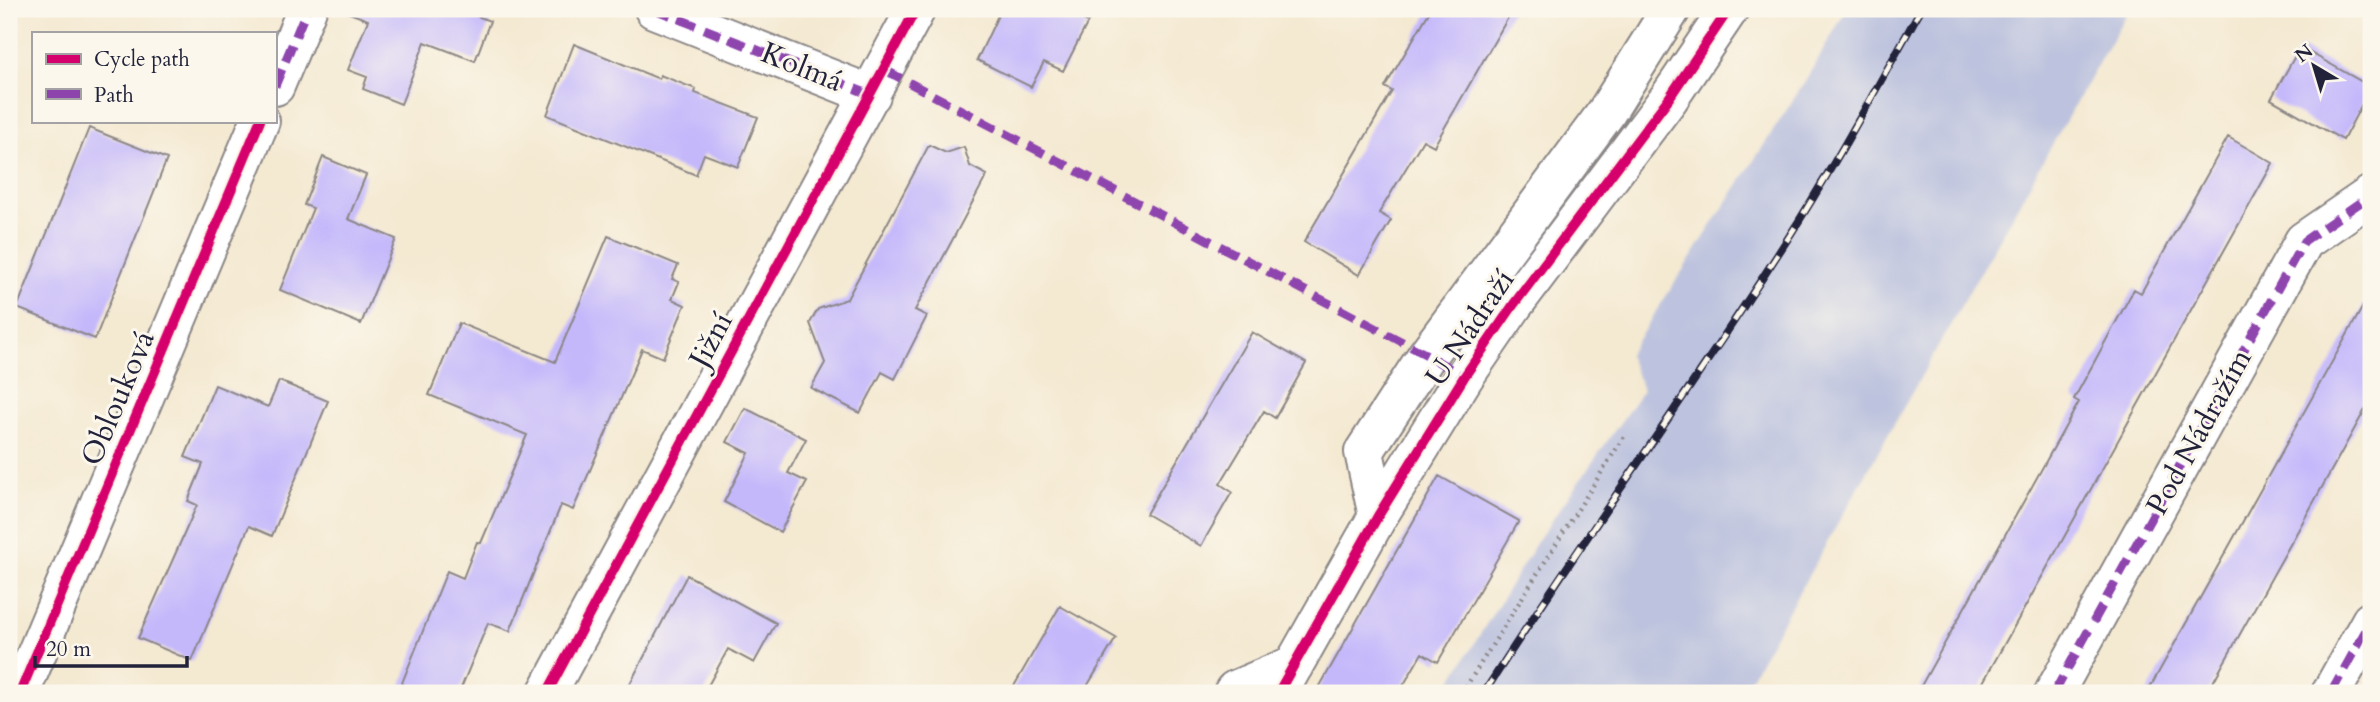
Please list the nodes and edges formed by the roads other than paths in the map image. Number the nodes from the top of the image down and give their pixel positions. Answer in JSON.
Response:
{"nodes":[{"id":1,"x":307,"y":9,"type":"edge"},
{"id":2,"x":654,"y":9,"type":"edge"},
{"id":3,"x":916,"y":9,"type":"edge"},
{"id":4,"x":1671,"y":9,"type":"edge"},
{"id":5,"x":1729,"y":9,"type":"edge"},
{"id":6,"x":276,"y":84,"type":"edge"},
{"id":7,"x":872,"y":95,"type":"junction"},
{"id":8,"x":260,"y":122,"type":"edge"},
{"id":9,"x":2371,"y":195,"type":"edge"},
{"id":10,"x":1378,"y":516,"type":"junction"},
{"id":11,"x":2371,"y":621,"type":"edge"},
{"id":12,"x":1286,"y":679,"type":"edge"},
{"id":13,"x":20,"y":693,"type":"edge"},
{"id":14,"x":547,"y":693,"type":"edge"},
{"id":15,"x":1233,"y":693,"type":"edge"},
{"id":16,"x":2054,"y":693,"type":"edge"},
{"id":17,"x":2331,"y":693,"type":"edge"}],
"edges":[{"from":1,"to":6,"type":"street"},
{"from":2,"to":7,"type":"street","name":"Kolmá"},
{"from":3,"to":7,"type":"street","name":"Jižní"},
{"from":4,"to":10,"type":"street"},
{"from":5,"to":10,"type":"street","name":"U Nádraží"},
{"from":7,"to":14,"type":"street","name":"Jižní"},
{"from":8,"to":13,"type":"street","name":"Oblouková"},
{"from":9,"to":16,"type":"street","name":"Pod Nádražím"},
{"from":10,"to":12,"type":"street","name":"U Nádraží"},
{"from":11,"to":17,"type":"street"},
{"from":12,"to":15,"type":"street"}]}
